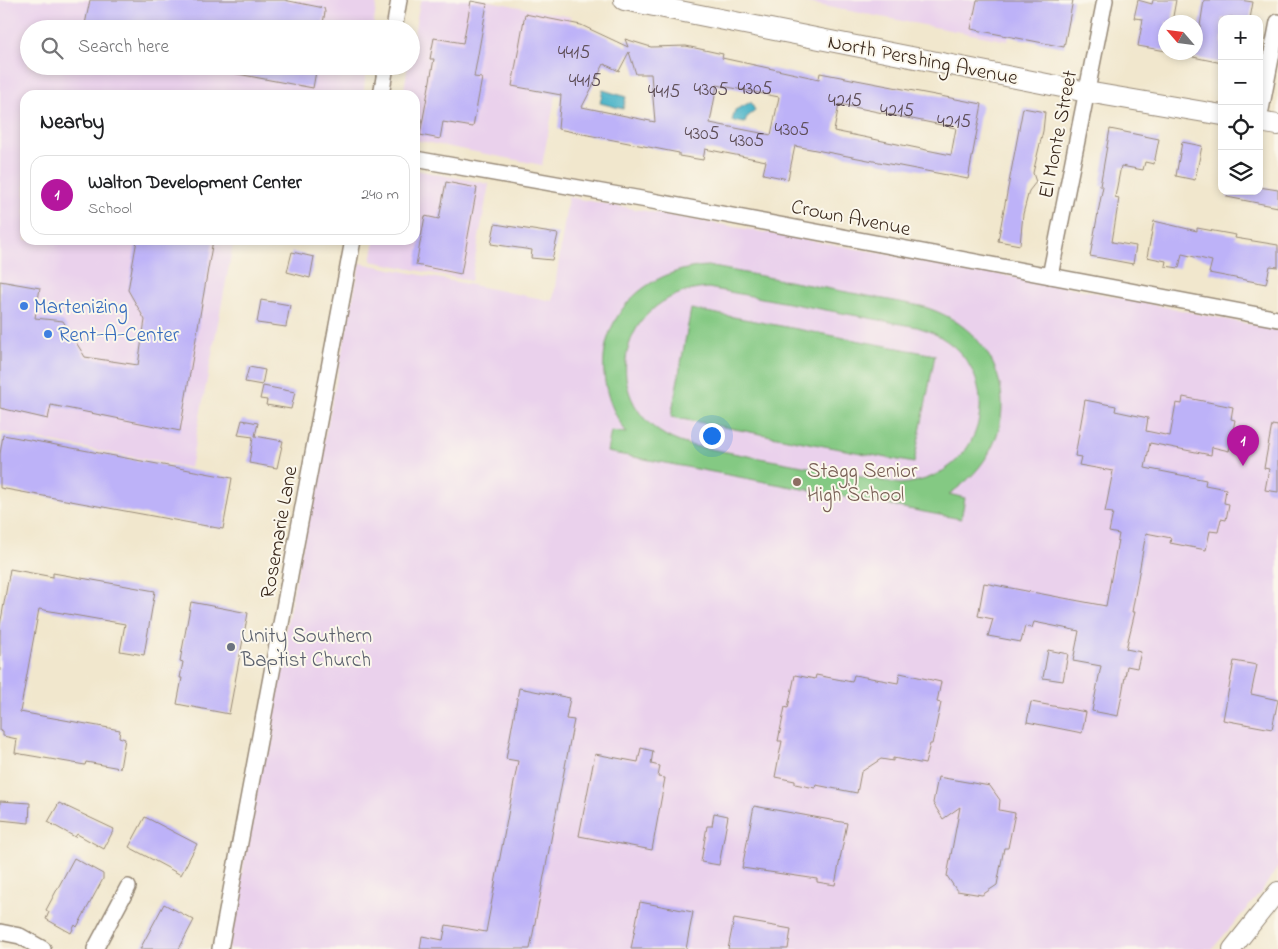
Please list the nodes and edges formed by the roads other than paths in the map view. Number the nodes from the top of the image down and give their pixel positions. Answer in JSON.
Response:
{"nodes":[{"id":1,"x":399,"y":0,"type":"edge"},
{"id":2,"x":624,"y":0,"type":"edge"},
{"id":3,"x":1105,"y":0,"type":"edge"},
{"id":4,"x":396,"y":20,"type":"edge"},
{"id":5,"x":1278,"y":22,"type":"edge"},
{"id":6,"x":384,"y":75,"type":"edge"},
{"id":7,"x":382,"y":90,"type":"edge"},
{"id":8,"x":1087,"y":92,"type":"junction"},
{"id":9,"x":1262,"y":105,"type":"edge"},
{"id":10,"x":1218,"y":114,"type":"edge"},
{"id":11,"x":1263,"y":122,"type":"edge"},
{"id":12,"x":1278,"y":125,"type":"edge"},
{"id":13,"x":420,"y":160,"type":"edge"},
{"id":14,"x":352,"y":245,"type":"edge"},
{"id":15,"x":1050,"y":276,"type":"junction"},
{"id":16,"x":1278,"y":319,"type":"edge"},
{"id":17,"x":128,"y":887,"type":"dead end"},
{"id":18,"x":1278,"y":891,"type":"edge"},
{"id":19,"x":0,"y":932,"type":"edge"},
{"id":20,"x":42,"y":949,"type":"edge"},
{"id":21,"x":95,"y":949,"type":"edge"},
{"id":22,"x":220,"y":949,"type":"edge"},
{"id":23,"x":1232,"y":949,"type":"edge"}],
"edges":[{"from":1,"to":4,"type":"street"},
{"from":2,"to":8,"type":"main road","name":"North Pershing Avenue"},
{"from":3,"to":8,"type":"street","name":"El Monte Street"},
{"from":5,"to":9,"type":"street"},
{"from":6,"to":7,"type":"street"},
{"from":8,"to":10,"type":"main road","name":"North Pershing Avenue"},
{"from":8,"to":15,"type":"street","name":"El Monte Street"},
{"from":11,"to":12,"type":"main road"},
{"from":13,"to":15,"type":"street","name":"Crown Avenue"},
{"from":14,"to":22,"type":"street","name":"Rosemarie Lane"},
{"from":15,"to":16,"type":"street","name":"Crown Avenue"},
{"from":17,"to":21,"type":"street"},
{"from":18,"to":23,"type":"street"},
{"from":19,"to":20,"type":"street"}]}
